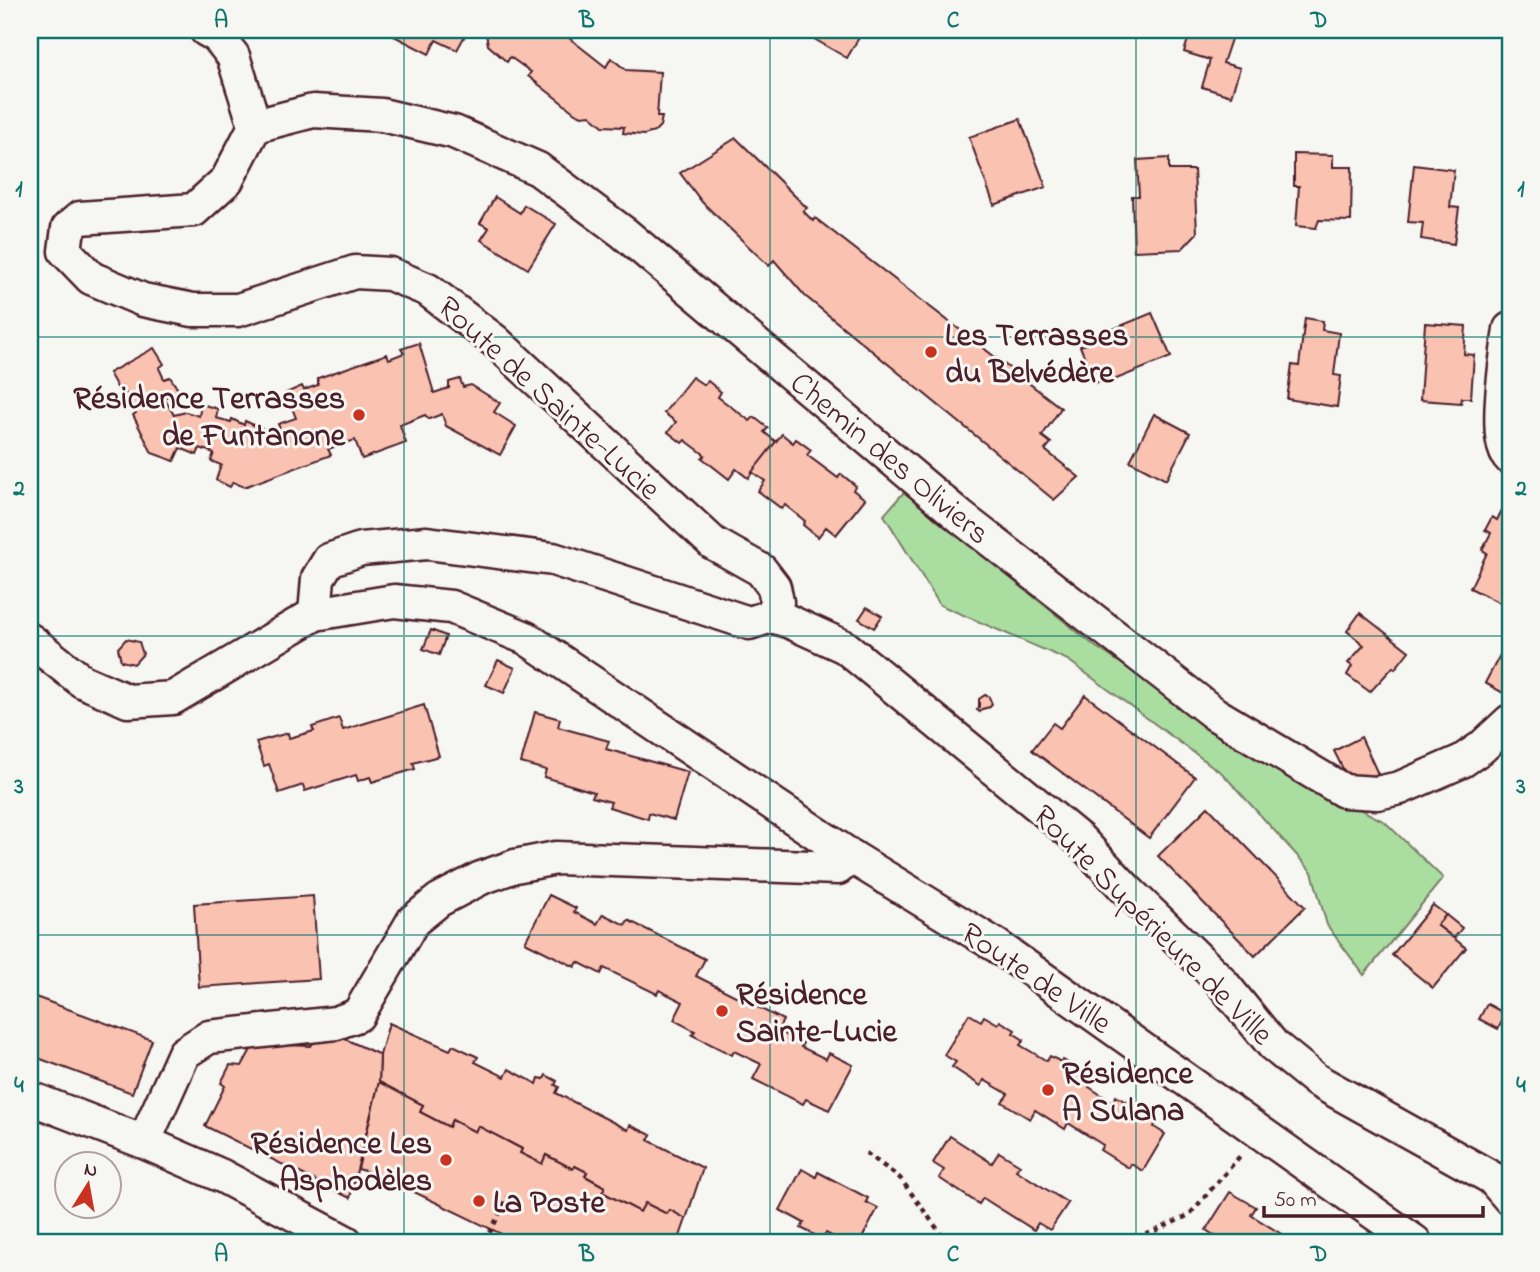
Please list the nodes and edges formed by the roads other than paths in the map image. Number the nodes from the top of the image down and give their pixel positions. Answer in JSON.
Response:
{"nodes":[{"id":1,"x":206,"y":30,"type":"edge"},
{"id":2,"x":255,"y":126,"type":"junction"},
{"id":3,"x":1510,"y":329,"type":"edge"},
{"id":4,"x":1510,"y":458,"type":"edge"},
{"id":5,"x":315,"y":614,"type":"junction"},
{"id":6,"x":772,"y":616,"type":"junction"},
{"id":7,"x":30,"y":640,"type":"edge"},
{"id":8,"x":1510,"y":721,"type":"edge"},
{"id":9,"x":852,"y":857,"type":"junction"},
{"id":10,"x":30,"y":1098,"type":"edge"},
{"id":11,"x":144,"y":1142,"type":"junction"},
{"id":12,"x":1510,"y":1199,"type":"edge"},
{"id":13,"x":342,"y":1240,"type":"edge"},
{"id":14,"x":1415,"y":1242,"type":"edge"}],
"edges":[{"from":1,"to":2,"type":"street"},
{"from":2,"to":6,"type":"street","name":"Route de Sainte-Lucie"},
{"from":2,"to":8,"type":"street","name":"Chemin des Oliviers"},
{"from":3,"to":4,"type":"street"},
{"from":5,"to":6,"type":"street"},
{"from":5,"to":7,"type":"street"},
{"from":5,"to":9,"type":"street","name":"Route de Ville"},
{"from":6,"to":12,"type":"street","name":"Route Supérieure de Ville"},
{"from":9,"to":11,"type":"street"},
{"from":9,"to":14,"type":"street","name":"Route de Ville"},
{"from":10,"to":11,"type":"street"},
{"from":11,"to":13,"type":"street"}]}
